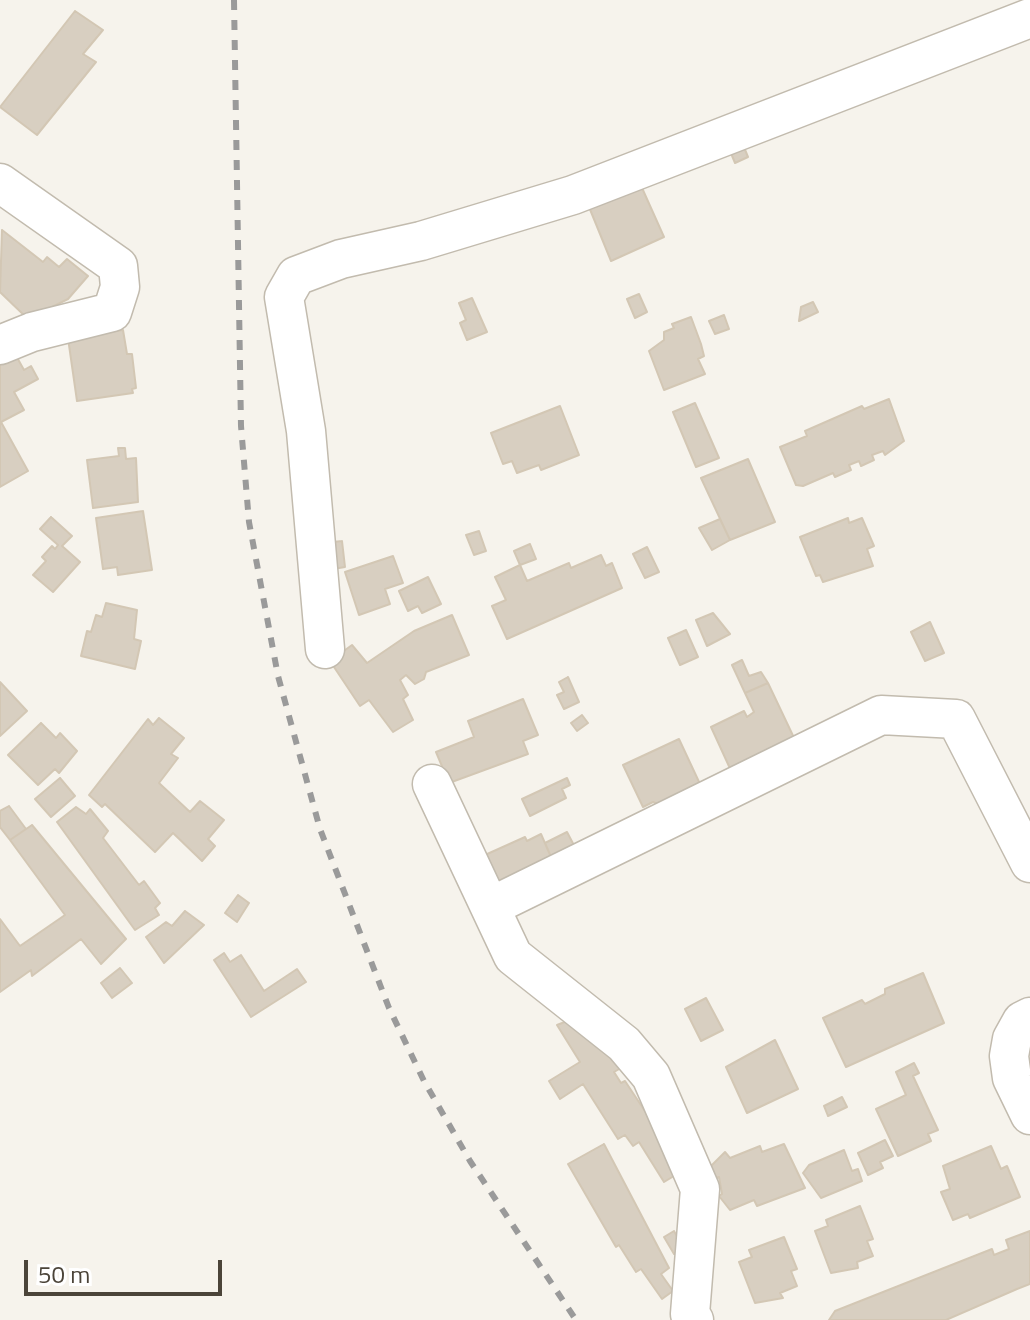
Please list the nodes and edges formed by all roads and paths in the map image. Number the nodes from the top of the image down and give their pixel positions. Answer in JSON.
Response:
{"nodes":[{"id":1,"x":1030,"y":18,"type":"edge"},
{"id":2,"x":0,"y":183,"type":"edge"},
{"id":3,"x":0,"y":345,"type":"edge"},
{"id":4,"x":325,"y":649,"type":"dead end"},
{"id":5,"x":432,"y":784,"type":"dead end"},
{"id":6,"x":1030,"y":863,"type":"edge"},
{"id":7,"x":490,"y":907,"type":"junction"},
{"id":8,"x":1030,"y":1017,"type":"edge"},
{"id":9,"x":1030,"y":1115,"type":"edge"},
{"id":10,"x":694,"y":1320,"type":"edge"}],
"edges":[{"from":1,"to":4,"type":"street"},
{"from":2,"to":3,"type":"street"},
{"from":5,"to":7,"type":"street"},
{"from":6,"to":7,"type":"street"},
{"from":7,"to":10,"type":"street"},
{"from":8,"to":9,"type":"street"}]}
